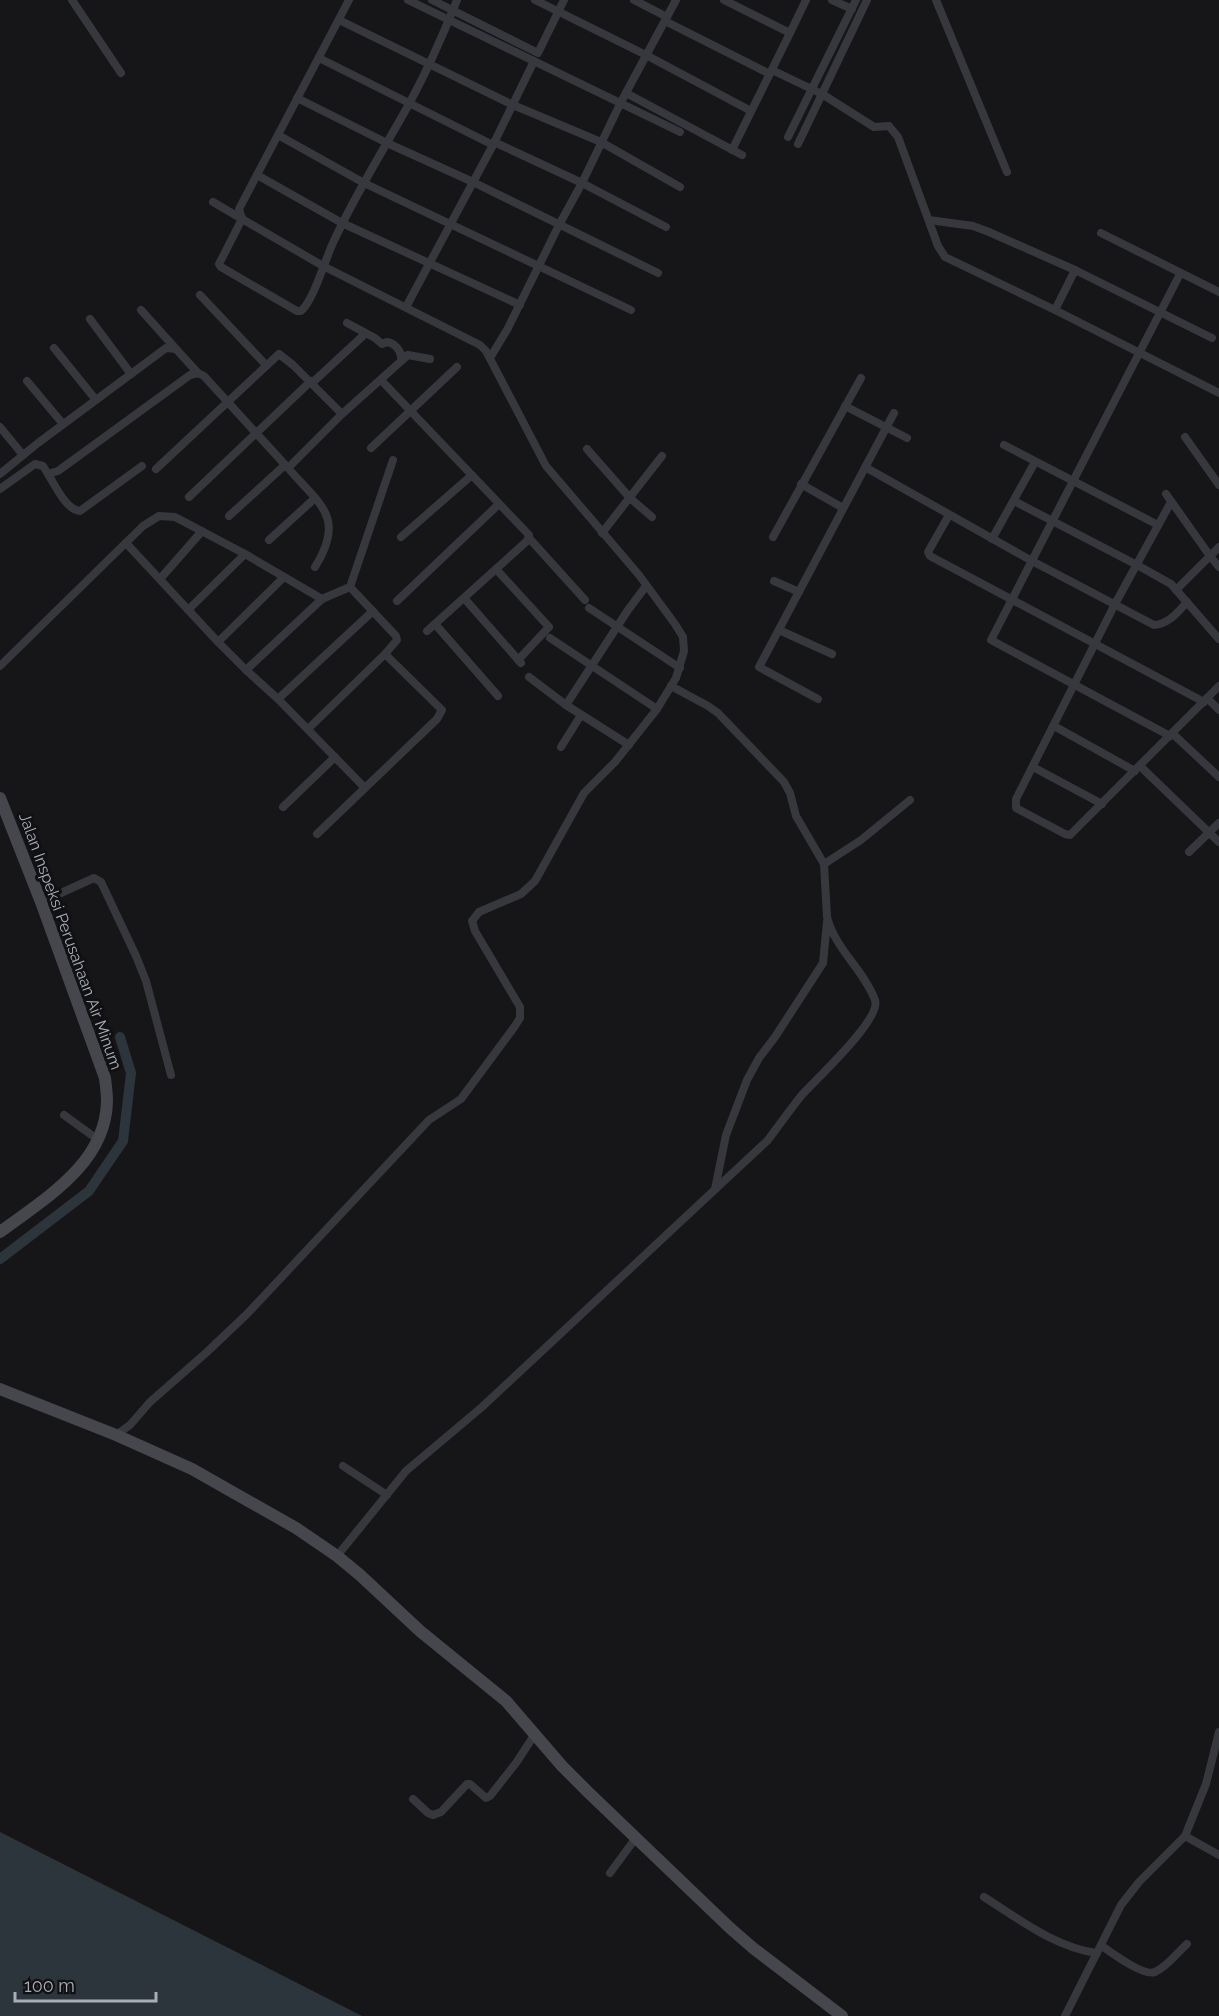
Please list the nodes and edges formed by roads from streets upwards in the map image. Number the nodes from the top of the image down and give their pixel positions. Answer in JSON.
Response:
{"nodes":[{"id":1,"x":72,"y":0,"type":"edge"},
{"id":2,"x":350,"y":0,"type":"edge"},
{"id":3,"x":408,"y":0,"type":"edge"},
{"id":4,"x":432,"y":0,"type":"edge"},
{"id":5,"x":457,"y":0,"type":"edge"},
{"id":6,"x":535,"y":0,"type":"edge"},
{"id":7,"x":564,"y":0,"type":"edge"},
{"id":8,"x":634,"y":0,"type":"edge"},
{"id":9,"x":676,"y":0,"type":"edge"},
{"id":10,"x":724,"y":0,"type":"edge"},
{"id":11,"x":806,"y":0,"type":"edge"},
{"id":12,"x":832,"y":0,"type":"edge"},
{"id":13,"x":856,"y":0,"type":"edge"},
{"id":14,"x":867,"y":0,"type":"edge"},
{"id":15,"x":936,"y":0,"type":"edge"},
{"id":16,"x":852,"y":9,"type":"junction"},
{"id":17,"x":453,"y":10,"type":"junction"},
{"id":18,"x":559,"y":12,"type":"junction"},
{"id":19,"x":666,"y":19,"type":"junction"},
{"id":20,"x":339,"y":20,"type":"junction"},
{"id":21,"x":448,"y":20,"type":"junction"},
{"id":22,"x":790,"y":33,"type":"junction"},
{"id":23,"x":646,"y":54,"type":"junction"},
{"id":24,"x":319,"y":58,"type":"junction"},
{"id":25,"x":534,"y":61,"type":"junction"},
{"id":26,"x":428,"y":64,"type":"junction"},
{"id":27,"x":771,"y":72,"type":"junction"},
{"id":28,"x":121,"y":73,"type":"dead end"},
{"id":29,"x":812,"y":89,"type":"junction"},
{"id":30,"x":626,"y":93,"type":"junction"},
{"id":31,"x":822,"y":94,"type":"junction"},
{"id":32,"x":297,"y":98,"type":"junction"},
{"id":33,"x":621,"y":102,"type":"junction"},
{"id":34,"x":409,"y":103,"type":"junction"},
{"id":35,"x":513,"y":105,"type":"junction"},
{"id":36,"x":752,"y":111,"type":"junction"},
{"id":37,"x":680,"y":132,"type":"dead end"},
{"id":38,"x":278,"y":135,"type":"junction"},
{"id":39,"x":788,"y":137,"type":"dead end"},
{"id":40,"x":601,"y":142,"type":"junction"},
{"id":41,"x":387,"y":143,"type":"junction"},
{"id":42,"x":493,"y":144,"type":"junction"},
{"id":43,"x":798,"y":144,"type":"dead end"},
{"id":44,"x":732,"y":150,"type":"junction"},
{"id":45,"x":741,"y":154,"type":"dead end"},
{"id":46,"x":1007,"y":172,"type":"dead end"},
{"id":47,"x":257,"y":175,"type":"junction"},
{"id":48,"x":473,"y":182,"type":"junction"},
{"id":49,"x":364,"y":183,"type":"junction"},
{"id":50,"x":582,"y":183,"type":"junction"},
{"id":51,"x":680,"y":187,"type":"dead end"},
{"id":52,"x":213,"y":202,"type":"dead end"},
{"id":53,"x":242,"y":219,"type":"junction"},
{"id":54,"x":929,"y":220,"type":"junction"},
{"id":55,"x":342,"y":223,"type":"junction"},
{"id":56,"x":451,"y":223,"type":"junction"},
{"id":57,"x":559,"y":225,"type":"junction"},
{"id":58,"x":666,"y":227,"type":"dead end"},
{"id":59,"x":1101,"y":233,"type":"dead end"},
{"id":60,"x":429,"y":264,"type":"junction"},
{"id":61,"x":323,"y":266,"type":"junction"},
{"id":62,"x":538,"y":266,"type":"junction"},
{"id":63,"x":1075,"y":270,"type":"junction"},
{"id":64,"x":658,"y":273,"type":"dead end"},
{"id":65,"x":1180,"y":274,"type":"junction"},
{"id":66,"x":1219,"y":292,"type":"edge"},
{"id":67,"x":200,"y":294,"type":"dead end"},
{"id":68,"x":520,"y":305,"type":"junction"},
{"id":69,"x":406,"y":307,"type":"junction"},
{"id":70,"x":141,"y":310,"type":"dead end"},
{"id":71,"x":631,"y":310,"type":"dead end"},
{"id":72,"x":1055,"y":310,"type":"junction"},
{"id":73,"x":1162,"y":312,"type":"junction"},
{"id":74,"x":90,"y":319,"type":"dead end"},
{"id":75,"x":347,"y":323,"type":"dead end"},
{"id":76,"x":365,"y":334,"type":"junction"},
{"id":77,"x":1212,"y":338,"type":"dead end"},
{"id":78,"x":54,"y":348,"type":"dead end"},
{"id":79,"x":176,"y":349,"type":"junction"},
{"id":80,"x":1140,"y":353,"type":"junction"},
{"id":81,"x":408,"y":355,"type":"junction"},
{"id":82,"x":490,"y":358,"type":"junction"},
{"id":83,"x":430,"y":359,"type":"dead end"},
{"id":84,"x":266,"y":365,"type":"junction"},
{"id":85,"x":457,"y":367,"type":"dead end"},
{"id":86,"x":198,"y":373,"type":"junction"},
{"id":87,"x":131,"y":374,"type":"junction"},
{"id":88,"x":861,"y":378,"type":"dead end"},
{"id":89,"x":381,"y":380,"type":"junction"},
{"id":90,"x":27,"y":381,"type":"dead end"},
{"id":91,"x":311,"y":382,"type":"junction"},
{"id":92,"x":1219,"y":393,"type":"edge"},
{"id":93,"x":96,"y":400,"type":"junction"},
{"id":94,"x":227,"y":402,"type":"junction"},
{"id":95,"x":845,"y":406,"type":"junction"},
{"id":96,"x":411,"y":410,"type":"junction"},
{"id":97,"x":894,"y":413,"type":"dead end"},
{"id":98,"x":342,"y":414,"type":"junction"},
{"id":99,"x":63,"y":424,"type":"junction"},
{"id":100,"x":0,"y":427,"type":"edge"},
{"id":101,"x":886,"y":428,"type":"junction"},
{"id":102,"x":255,"y":433,"type":"junction"},
{"id":103,"x":1185,"y":437,"type":"dead end"},
{"id":104,"x":907,"y":438,"type":"dead end"},
{"id":105,"x":1004,"y":446,"type":"dead end"},
{"id":106,"x":370,"y":448,"type":"dead end"},
{"id":107,"x":587,"y":449,"type":"dead end"},
{"id":108,"x":23,"y":455,"type":"junction"},
{"id":109,"x":662,"y":456,"type":"dead end"},
{"id":110,"x":393,"y":460,"type":"dead end"},
{"id":111,"x":1035,"y":462,"type":"junction"},
{"id":112,"x":142,"y":466,"type":"dead end"},
{"id":113,"x":286,"y":466,"type":"junction"},
{"id":114,"x":865,"y":467,"type":"junction"},
{"id":115,"x":156,"y":469,"type":"dead end"},
{"id":116,"x":0,"y":474,"type":"edge"},
{"id":117,"x":48,"y":474,"type":"junction"},
{"id":118,"x":472,"y":475,"type":"junction"},
{"id":119,"x":1073,"y":481,"type":"junction"},
{"id":120,"x":801,"y":484,"type":"junction"},
{"id":121,"x":1219,"y":485,"type":"edge"},
{"id":122,"x":0,"y":489,"type":"edge"},
{"id":123,"x":1166,"y":494,"type":"dead end"},
{"id":124,"x":189,"y":496,"type":"dead end"},
{"id":125,"x":630,"y":498,"type":"junction"},
{"id":126,"x":314,"y":499,"type":"junction"},
{"id":127,"x":1014,"y":501,"type":"junction"},
{"id":128,"x":1172,"y":502,"type":"junction"},
{"id":129,"x":499,"y":504,"type":"junction"},
{"id":130,"x":843,"y":508,"type":"junction"},
{"id":131,"x":949,"y":515,"type":"junction"},
{"id":132,"x":229,"y":516,"type":"dead end"},
{"id":133,"x":652,"y":517,"type":"dead end"},
{"id":134,"x":1052,"y":521,"type":"junction"},
{"id":135,"x":1158,"y":525,"type":"junction"},
{"id":136,"x":202,"y":531,"type":"junction"},
{"id":137,"x":602,"y":533,"type":"junction"},
{"id":138,"x":401,"y":537,"type":"dead end"},
{"id":139,"x":773,"y":537,"type":"dead end"},
{"id":140,"x":529,"y":538,"type":"junction"},
{"id":141,"x":992,"y":539,"type":"junction"},
{"id":142,"x":269,"y":540,"type":"dead end"},
{"id":143,"x":126,"y":543,"type":"junction"},
{"id":144,"x":1219,"y":547,"type":"edge"},
{"id":145,"x":245,"y":554,"type":"junction"},
{"id":146,"x":1210,"y":556,"type":"junction"},
{"id":147,"x":1032,"y":561,"type":"junction"},
{"id":148,"x":1137,"y":564,"type":"junction"},
{"id":149,"x":315,"y":567,"type":"dead end"},
{"id":150,"x":1219,"y":567,"type":"edge"},
{"id":151,"x":496,"y":569,"type":"junction"},
{"id":152,"x":284,"y":577,"type":"junction"},
{"id":153,"x":160,"y":579,"type":"junction"},
{"id":154,"x":774,"y":581,"type":"dead end"},
{"id":155,"x":646,"y":586,"type":"junction"},
{"id":156,"x":350,"y":587,"type":"junction"},
{"id":157,"x":1176,"y":590,"type":"junction"},
{"id":158,"x":799,"y":592,"type":"junction"},
{"id":159,"x":464,"y":598,"type":"junction"},
{"id":160,"x":322,"y":599,"type":"junction"},
{"id":161,"x":397,"y":600,"type":"dead end"},
{"id":162,"x":1011,"y":601,"type":"junction"},
{"id":163,"x":1188,"y":602,"type":"junction"},
{"id":164,"x":1115,"y":604,"type":"junction"},
{"id":165,"x":188,"y":610,"type":"junction"},
{"id":166,"x":373,"y":611,"type":"junction"},
{"id":167,"x":435,"y":624,"type":"junction"},
{"id":168,"x":617,"y":627,"type":"junction"},
{"id":169,"x":779,"y":630,"type":"junction"},
{"id":170,"x":427,"y":631,"type":"dead end"},
{"id":171,"x":550,"y":638,"type":"dead end"},
{"id":172,"x":1219,"y":639,"type":"edge"},
{"id":173,"x":218,"y":642,"type":"junction"},
{"id":174,"x":1095,"y":645,"type":"junction"},
{"id":175,"x":386,"y":654,"type":"junction"},
{"id":176,"x":832,"y":654,"type":"dead end"},
{"id":177,"x":592,"y":665,"type":"junction"},
{"id":178,"x":0,"y":666,"type":"edge"},
{"id":179,"x":680,"y":668,"type":"junction"},
{"id":180,"x":246,"y":670,"type":"junction"},
{"id":181,"x":529,"y":677,"type":"dead end"},
{"id":182,"x":1076,"y":684,"type":"junction"},
{"id":183,"x":671,"y":686,"type":"junction"},
{"id":184,"x":1219,"y":686,"type":"edge"},
{"id":185,"x":498,"y":696,"type":"dead end"},
{"id":186,"x":278,"y":699,"type":"junction"},
{"id":187,"x":818,"y":699,"type":"dead end"},
{"id":188,"x":1205,"y":700,"type":"junction"},
{"id":189,"x":566,"y":705,"type":"junction"},
{"id":190,"x":657,"y":709,"type":"junction"},
{"id":191,"x":1219,"y":710,"type":"edge"},
{"id":192,"x":581,"y":715,"type":"junction"},
{"id":193,"x":1054,"y":726,"type":"junction"},
{"id":194,"x":308,"y":729,"type":"junction"},
{"id":195,"x":1171,"y":734,"type":"junction"},
{"id":196,"x":629,"y":745,"type":"junction"},
{"id":197,"x":561,"y":747,"type":"dead end"},
{"id":198,"x":335,"y":757,"type":"junction"},
{"id":199,"x":1033,"y":767,"type":"junction"},
{"id":200,"x":1138,"y":768,"type":"junction"},
{"id":201,"x":1219,"y":777,"type":"edge"},
{"id":202,"x":365,"y":788,"type":"junction"},
{"id":203,"x":0,"y":798,"type":"edge"},
{"id":204,"x":910,"y":800,"type":"dead end"},
{"id":205,"x":1102,"y":804,"type":"junction"},
{"id":206,"x":283,"y":807,"type":"dead end"},
{"id":207,"x":1219,"y":823,"type":"edge"},
{"id":208,"x":1209,"y":832,"type":"junction"},
{"id":209,"x":318,"y":834,"type":"dead end"},
{"id":210,"x":1219,"y":842,"type":"edge"},
{"id":211,"x":1189,"y":852,"type":"dead end"},
{"id":212,"x":824,"y":864,"type":"junction"},
{"id":213,"x":41,"y":902,"type":"junction"},
{"id":214,"x":827,"y":917,"type":"junction"},
{"id":215,"x":171,"y":1075,"type":"dead end"},
{"id":216,"x":64,"y":1115,"type":"dead end"},
{"id":217,"x":97,"y":1139,"type":"junction"},
{"id":218,"x":715,"y":1190,"type":"junction"},
{"id":219,"x":0,"y":1232,"type":"edge"},
{"id":220,"x":0,"y":1389,"type":"edge"},
{"id":221,"x":116,"y":1435,"type":"junction"},
{"id":222,"x":343,"y":1466,"type":"dead end"},
{"id":223,"x":387,"y":1495,"type":"junction"},
{"id":224,"x":337,"y":1556,"type":"junction"},
{"id":225,"x":1219,"y":1732,"type":"edge"},
{"id":226,"x":535,"y":1734,"type":"junction"},
{"id":227,"x":413,"y":1799,"type":"dead end"},
{"id":228,"x":1185,"y":1836,"type":"junction"},
{"id":229,"x":635,"y":1839,"type":"junction"},
{"id":230,"x":1219,"y":1855,"type":"edge"},
{"id":231,"x":610,"y":1873,"type":"dead end"},
{"id":232,"x":984,"y":1897,"type":"dead end"},
{"id":233,"x":1187,"y":1944,"type":"dead end"},
{"id":234,"x":1099,"y":1950,"type":"junction"},
{"id":235,"x":842,"y":2016,"type":"edge"},
{"id":236,"x":1065,"y":2016,"type":"edge"}],
"edges":[{"from":1,"to":28,"type":"street"},
{"from":2,"to":20,"type":"street"},
{"from":3,"to":21,"type":"street"},
{"from":4,"to":17,"type":"street"},
{"from":5,"to":17,"type":"street"},
{"from":6,"to":18,"type":"street"},
{"from":7,"to":18,"type":"street"},
{"from":8,"to":19,"type":"street"},
{"from":9,"to":19,"type":"street"},
{"from":10,"to":22,"type":"street"},
{"from":11,"to":22,"type":"street"},
{"from":12,"to":16,"type":"street"},
{"from":13,"to":16,"type":"street"},
{"from":14,"to":31,"type":"street"},
{"from":15,"to":46,"type":"street"},
{"from":16,"to":29,"type":"street"},
{"from":17,"to":18,"type":"street"},
{"from":17,"to":21,"type":"street"},
{"from":18,"to":23,"type":"street"},
{"from":19,"to":23,"type":"street"},
{"from":19,"to":27,"type":"street"},
{"from":20,"to":24,"type":"street"},
{"from":20,"to":26,"type":"street"},
{"from":21,"to":25,"type":"street"},
{"from":21,"to":26,"type":"street"},
{"from":22,"to":27,"type":"street"},
{"from":23,"to":30,"type":"street"},
{"from":23,"to":36,"type":"street"},
{"from":24,"to":32,"type":"street"},
{"from":24,"to":34,"type":"street"},
{"from":25,"to":33,"type":"street"},
{"from":25,"to":35,"type":"street"},
{"from":26,"to":34,"type":"street"},
{"from":26,"to":35,"type":"street"},
{"from":27,"to":29,"type":"street"},
{"from":27,"to":36,"type":"street"},
{"from":29,"to":31,"type":"street"},
{"from":29,"to":39,"type":"street"},
{"from":30,"to":33,"type":"street"},
{"from":30,"to":44,"type":"street"},
{"from":31,"to":43,"type":"street"},
{"from":31,"to":54,"type":"street"},
{"from":32,"to":38,"type":"street"},
{"from":32,"to":41,"type":"street"},
{"from":33,"to":37,"type":"street"},
{"from":33,"to":40,"type":"street"},
{"from":34,"to":41,"type":"street"},
{"from":34,"to":42,"type":"street"},
{"from":35,"to":40,"type":"street"},
{"from":35,"to":42,"type":"street"},
{"from":36,"to":44,"type":"street"},
{"from":38,"to":47,"type":"street"},
{"from":38,"to":49,"type":"street"},
{"from":40,"to":50,"type":"street"},
{"from":40,"to":51,"type":"street"},
{"from":41,"to":48,"type":"street"},
{"from":41,"to":49,"type":"street"},
{"from":42,"to":48,"type":"street"},
{"from":42,"to":50,"type":"street"},
{"from":44,"to":45,"type":"street"},
{"from":47,"to":53,"type":"street"},
{"from":47,"to":55,"type":"street"},
{"from":48,"to":56,"type":"street"},
{"from":48,"to":57,"type":"street"},
{"from":49,"to":55,"type":"street"},
{"from":49,"to":56,"type":"street"},
{"from":50,"to":57,"type":"street"},
{"from":50,"to":58,"type":"street"},
{"from":52,"to":53,"type":"street"},
{"from":53,"to":61,"type":"street"},
{"from":53,"to":61,"type":"street"},
{"from":54,"to":63,"type":"street"},
{"from":54,"to":72,"type":"street"},
{"from":55,"to":60,"type":"street"},
{"from":55,"to":61,"type":"street"},
{"from":56,"to":60,"type":"street"},
{"from":56,"to":62,"type":"street"},
{"from":57,"to":62,"type":"street"},
{"from":57,"to":64,"type":"street"},
{"from":59,"to":65,"type":"street"},
{"from":60,"to":68,"type":"street"},
{"from":60,"to":69,"type":"street"},
{"from":61,"to":69,"type":"street"},
{"from":62,"to":68,"type":"street"},
{"from":62,"to":71,"type":"street"},
{"from":63,"to":72,"type":"street"},
{"from":63,"to":73,"type":"street"},
{"from":65,"to":66,"type":"street"},
{"from":65,"to":73,"type":"street"},
{"from":67,"to":84,"type":"street"},
{"from":68,"to":82,"type":"street"},
{"from":69,"to":82,"type":"street"},
{"from":70,"to":79,"type":"street"},
{"from":72,"to":80,"type":"street"},
{"from":73,"to":77,"type":"street"},
{"from":73,"to":80,"type":"street"},
{"from":74,"to":87,"type":"street"},
{"from":75,"to":76,"type":"street"},
{"from":76,"to":81,"type":"street"},
{"from":76,"to":91,"type":"street"},
{"from":78,"to":93,"type":"street"},
{"from":79,"to":86,"type":"street"},
{"from":79,"to":87,"type":"street"},
{"from":80,"to":92,"type":"street"},
{"from":80,"to":119,"type":"street"},
{"from":81,"to":83,"type":"street"},
{"from":81,"to":89,"type":"street"},
{"from":82,"to":137,"type":"street"},
{"from":84,"to":91,"type":"street"},
{"from":84,"to":94,"type":"street"},
{"from":85,"to":96,"type":"street"},
{"from":86,"to":94,"type":"street"},
{"from":86,"to":117,"type":"street"},
{"from":87,"to":93,"type":"street"},
{"from":88,"to":95,"type":"street"},
{"from":89,"to":96,"type":"street"},
{"from":89,"to":98,"type":"street"},
{"from":90,"to":99,"type":"street"},
{"from":91,"to":98,"type":"street"},
{"from":91,"to":102,"type":"street"},
{"from":93,"to":99,"type":"street"},
{"from":94,"to":102,"type":"street"},
{"from":94,"to":115,"type":"street"},
{"from":95,"to":101,"type":"street"},
{"from":95,"to":120,"type":"street"},
{"from":96,"to":106,"type":"street"},
{"from":96,"to":118,"type":"street"},
{"from":97,"to":101,"type":"street"},
{"from":98,"to":113,"type":"street"},
{"from":99,"to":108,"type":"street"},
{"from":100,"to":108,"type":"street"},
{"from":101,"to":104,"type":"street"},
{"from":101,"to":114,"type":"street"},
{"from":102,"to":113,"type":"street"},
{"from":102,"to":124,"type":"street"},
{"from":103,"to":121,"type":"street"},
{"from":105,"to":111,"type":"street"},
{"from":107,"to":125,"type":"street"},
{"from":108,"to":116,"type":"street"},
{"from":109,"to":125,"type":"street"},
{"from":110,"to":156,"type":"street"},
{"from":111,"to":119,"type":"street"},
{"from":111,"to":127,"type":"street"},
{"from":112,"to":117,"type":"street"},
{"from":113,"to":126,"type":"street"},
{"from":113,"to":132,"type":"street"},
{"from":114,"to":130,"type":"street"},
{"from":114,"to":131,"type":"street"},
{"from":117,"to":122,"type":"street"},
{"from":118,"to":129,"type":"street"},
{"from":118,"to":138,"type":"street"},
{"from":119,"to":134,"type":"street"},
{"from":119,"to":135,"type":"street"},
{"from":120,"to":130,"type":"street"},
{"from":120,"to":139,"type":"street"},
{"from":123,"to":128,"type":"street"},
{"from":125,"to":133,"type":"street"},
{"from":125,"to":137,"type":"street"},
{"from":126,"to":142,"type":"street"},
{"from":126,"to":149,"type":"street"},
{"from":127,"to":134,"type":"street"},
{"from":127,"to":141,"type":"street"},
{"from":128,"to":135,"type":"street"},
{"from":128,"to":146,"type":"street"},
{"from":129,"to":140,"type":"street"},
{"from":129,"to":161,"type":"street"},
{"from":130,"to":158,"type":"street"},
{"from":131,"to":141,"type":"street"},
{"from":131,"to":162,"type":"street"},
{"from":134,"to":147,"type":"street"},
{"from":134,"to":148,"type":"street"},
{"from":135,"to":148,"type":"street"},
{"from":136,"to":143,"type":"street"},
{"from":136,"to":145,"type":"street"},
{"from":136,"to":153,"type":"street"},
{"from":137,"to":155,"type":"street"},
{"from":140,"to":151,"type":"street"},
{"from":140,"to":168,"type":"street"},
{"from":141,"to":147,"type":"street"},
{"from":143,"to":153,"type":"street"},
{"from":143,"to":178,"type":"street"},
{"from":144,"to":146,"type":"street"},
{"from":145,"to":152,"type":"street"},
{"from":145,"to":165,"type":"street"},
{"from":146,"to":150,"type":"street"},
{"from":146,"to":157,"type":"street"},
{"from":147,"to":162,"type":"street"},
{"from":147,"to":164,"type":"street"},
{"from":148,"to":157,"type":"street"},
{"from":148,"to":164,"type":"street"},
{"from":151,"to":159,"type":"street"},
{"from":151,"to":159,"type":"street"},
{"from":152,"to":160,"type":"street"},
{"from":152,"to":173,"type":"street"},
{"from":153,"to":165,"type":"street"},
{"from":154,"to":158,"type":"street"},
{"from":155,"to":168,"type":"street"},
{"from":155,"to":179,"type":"street"},
{"from":156,"to":160,"type":"street"},
{"from":156,"to":166,"type":"street"},
{"from":157,"to":163,"type":"street"},
{"from":158,"to":169,"type":"street"},
{"from":159,"to":167,"type":"street"},
{"from":160,"to":180,"type":"street"},
{"from":162,"to":174,"type":"street"},
{"from":162,"to":182,"type":"street"},
{"from":163,"to":164,"type":"street"},
{"from":163,"to":172,"type":"street"},
{"from":164,"to":174,"type":"street"},
{"from":165,"to":173,"type":"street"},
{"from":166,"to":175,"type":"street"},
{"from":166,"to":186,"type":"street"},
{"from":167,"to":170,"type":"street"},
{"from":167,"to":185,"type":"street"},
{"from":168,"to":177,"type":"street"},
{"from":168,"to":179,"type":"street"},
{"from":169,"to":176,"type":"street"},
{"from":169,"to":187,"type":"street"},
{"from":171,"to":177,"type":"street"},
{"from":173,"to":180,"type":"street"},
{"from":174,"to":182,"type":"street"},
{"from":174,"to":188,"type":"street"},
{"from":175,"to":194,"type":"street"},
{"from":175,"to":202,"type":"street"},
{"from":177,"to":189,"type":"street"},
{"from":177,"to":190,"type":"street"},
{"from":179,"to":183,"type":"street"},
{"from":180,"to":186,"type":"street"},
{"from":181,"to":189,"type":"street"},
{"from":182,"to":193,"type":"street"},
{"from":182,"to":195,"type":"street"},
{"from":183,"to":190,"type":"street"},
{"from":183,"to":212,"type":"street"},
{"from":184,"to":188,"type":"street"},
{"from":186,"to":194,"type":"street"},
{"from":188,"to":191,"type":"street"},
{"from":188,"to":195,"type":"street"},
{"from":189,"to":192,"type":"street"},
{"from":190,"to":196,"type":"street"},
{"from":192,"to":196,"type":"street"},
{"from":192,"to":197,"type":"street"},
{"from":193,"to":199,"type":"street"},
{"from":193,"to":200,"type":"street"},
{"from":194,"to":198,"type":"street"},
{"from":195,"to":200,"type":"street"},
{"from":195,"to":201,"type":"street"},
{"from":196,"to":221,"type":"street"},
{"from":198,"to":202,"type":"street"},
{"from":198,"to":206,"type":"street"},
{"from":199,"to":205,"type":"street"},
{"from":199,"to":205,"type":"street"},
{"from":200,"to":205,"type":"street"},
{"from":200,"to":208,"type":"street"},
{"from":202,"to":209,"type":"street"},
{"from":203,"to":213,"type":"street","name":"Jalan Inspeksi Perusahaan Air Minum"},
{"from":204,"to":212,"type":"street"},
{"from":207,"to":208,"type":"street"},
{"from":208,"to":210,"type":"street"},
{"from":208,"to":211,"type":"street"},
{"from":212,"to":214,"type":"street"},
{"from":213,"to":215,"type":"street"},
{"from":213,"to":217,"type":"street","name":"Jalan Inspeksi Perusahaan Air Minum"},
{"from":214,"to":218,"type":"street"},
{"from":214,"to":218,"type":"street"},
{"from":216,"to":217,"type":"street"},
{"from":217,"to":219,"type":"street","name":"Jalan Inspeksi Perusahaan Air Minum"},
{"from":218,"to":223,"type":"street"},
{"from":220,"to":221,"type":"street"},
{"from":221,"to":224,"type":"street"},
{"from":222,"to":223,"type":"street"},
{"from":223,"to":224,"type":"street"},
{"from":224,"to":226,"type":"street"},
{"from":225,"to":228,"type":"street"},
{"from":226,"to":227,"type":"street"},
{"from":226,"to":229,"type":"street"},
{"from":228,"to":230,"type":"street"},
{"from":228,"to":234,"type":"street"},
{"from":229,"to":231,"type":"street"},
{"from":229,"to":235,"type":"street"},
{"from":232,"to":234,"type":"street"},
{"from":233,"to":234,"type":"street"},
{"from":234,"to":236,"type":"street"}]}
